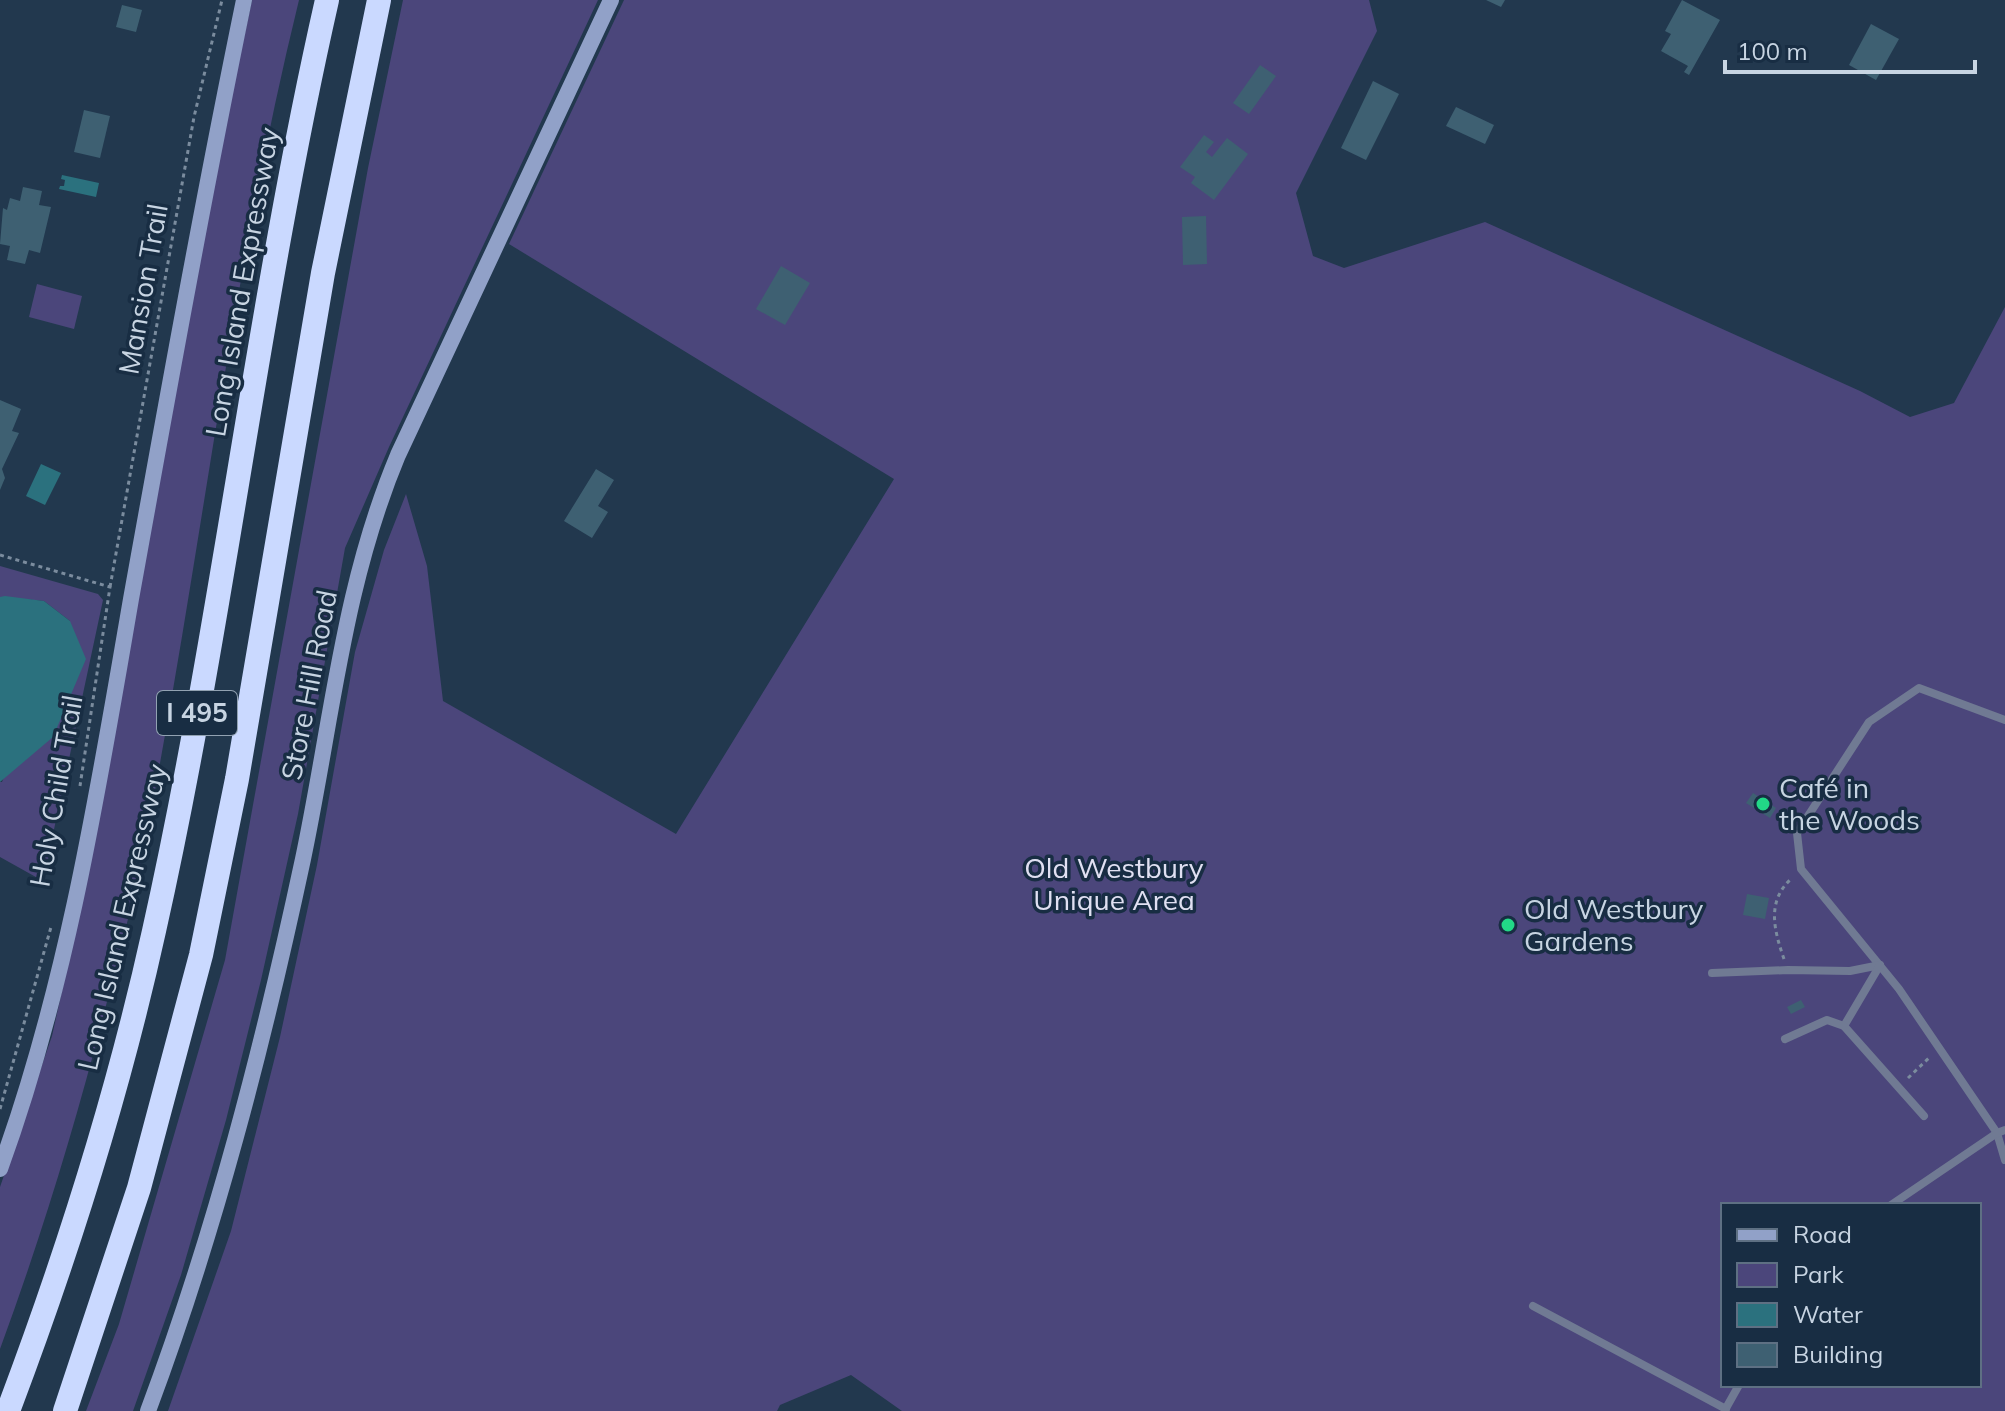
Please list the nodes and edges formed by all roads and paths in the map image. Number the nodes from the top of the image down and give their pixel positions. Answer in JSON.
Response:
{"nodes":[{"id":1,"x":222,"y":0,"type":"edge"},
{"id":2,"x":244,"y":0,"type":"edge"},
{"id":3,"x":327,"y":0,"type":"edge"},
{"id":4,"x":379,"y":0,"type":"edge"},
{"id":5,"x":611,"y":0,"type":"edge"},
{"id":6,"x":0,"y":555,"type":"edge"},
{"id":7,"x":110,"y":587,"type":"junction"},
{"id":8,"x":2005,"y":720,"type":"edge"},
{"id":9,"x":79,"y":788,"type":"dead end"},
{"id":10,"x":1801,"y":869,"type":"junction"},
{"id":11,"x":53,"y":919,"type":"dead end"},
{"id":12,"x":1880,"y":965,"type":"junction"},
{"id":13,"x":1788,"y":970,"type":"junction"},
{"id":14,"x":1712,"y":973,"type":"dead end"},
{"id":15,"x":1844,"y":1026,"type":"junction"},
{"id":16,"x":1785,"y":1039,"type":"dead end"},
{"id":17,"x":1939,"y":1047,"type":"junction"},
{"id":18,"x":1899,"y":1087,"type":"junction"},
{"id":19,"x":0,"y":1109,"type":"edge"},
{"id":20,"x":1924,"y":1116,"type":"dead end"},
{"id":21,"x":2001,"y":1131,"type":"edge"},
{"id":22,"x":2005,"y":1160,"type":"edge"},
{"id":23,"x":0,"y":1169,"type":"edge"},
{"id":24,"x":1894,"y":1203,"type":"edge"},
{"id":25,"x":1533,"y":1306,"type":"dead end"},
{"id":26,"x":1738,"y":1387,"type":"edge"},
{"id":27,"x":1725,"y":1410,"type":"edge"},
{"id":28,"x":8,"y":1411,"type":"edge"},
{"id":29,"x":65,"y":1411,"type":"edge"},
{"id":30,"x":148,"y":1411,"type":"edge"}],
"edges":[{"from":1,"to":7,"type":"path","name":"Mansion Trail"},
{"from":2,"to":23,"type":"main road"},
{"from":3,"to":28,"type":"highway","name":"Long Island Expressway","number":"I 495"},
{"from":4,"to":29,"type":"highway","number":"I 495"},
{"from":5,"to":30,"type":"main road","name":"Store Hill Road"},
{"from":6,"to":7,"type":"path"},
{"from":7,"to":9,"type":"path","name":"Holy Child Trail"},
{"from":8,"to":10,"type":"lane"},
{"from":10,"to":12,"type":"lane"},
{"from":10,"to":13,"type":"path"},
{"from":11,"to":19,"type":"path","name":"Holy Child Trail"},
{"from":12,"to":13,"type":"lane"},
{"from":12,"to":15,"type":"lane"},
{"from":12,"to":17,"type":"lane"},
{"from":13,"to":14,"type":"lane"},
{"from":15,"to":16,"type":"lane"},
{"from":15,"to":18,"type":"lane"},
{"from":17,"to":18,"type":"path"},
{"from":17,"to":21,"type":"lane"},
{"from":18,"to":20,"type":"lane"},
{"from":21,"to":22,"type":"lane"},
{"from":21,"to":24,"type":"lane"},
{"from":25,"to":27,"type":"lane"},
{"from":26,"to":27,"type":"lane"}]}
